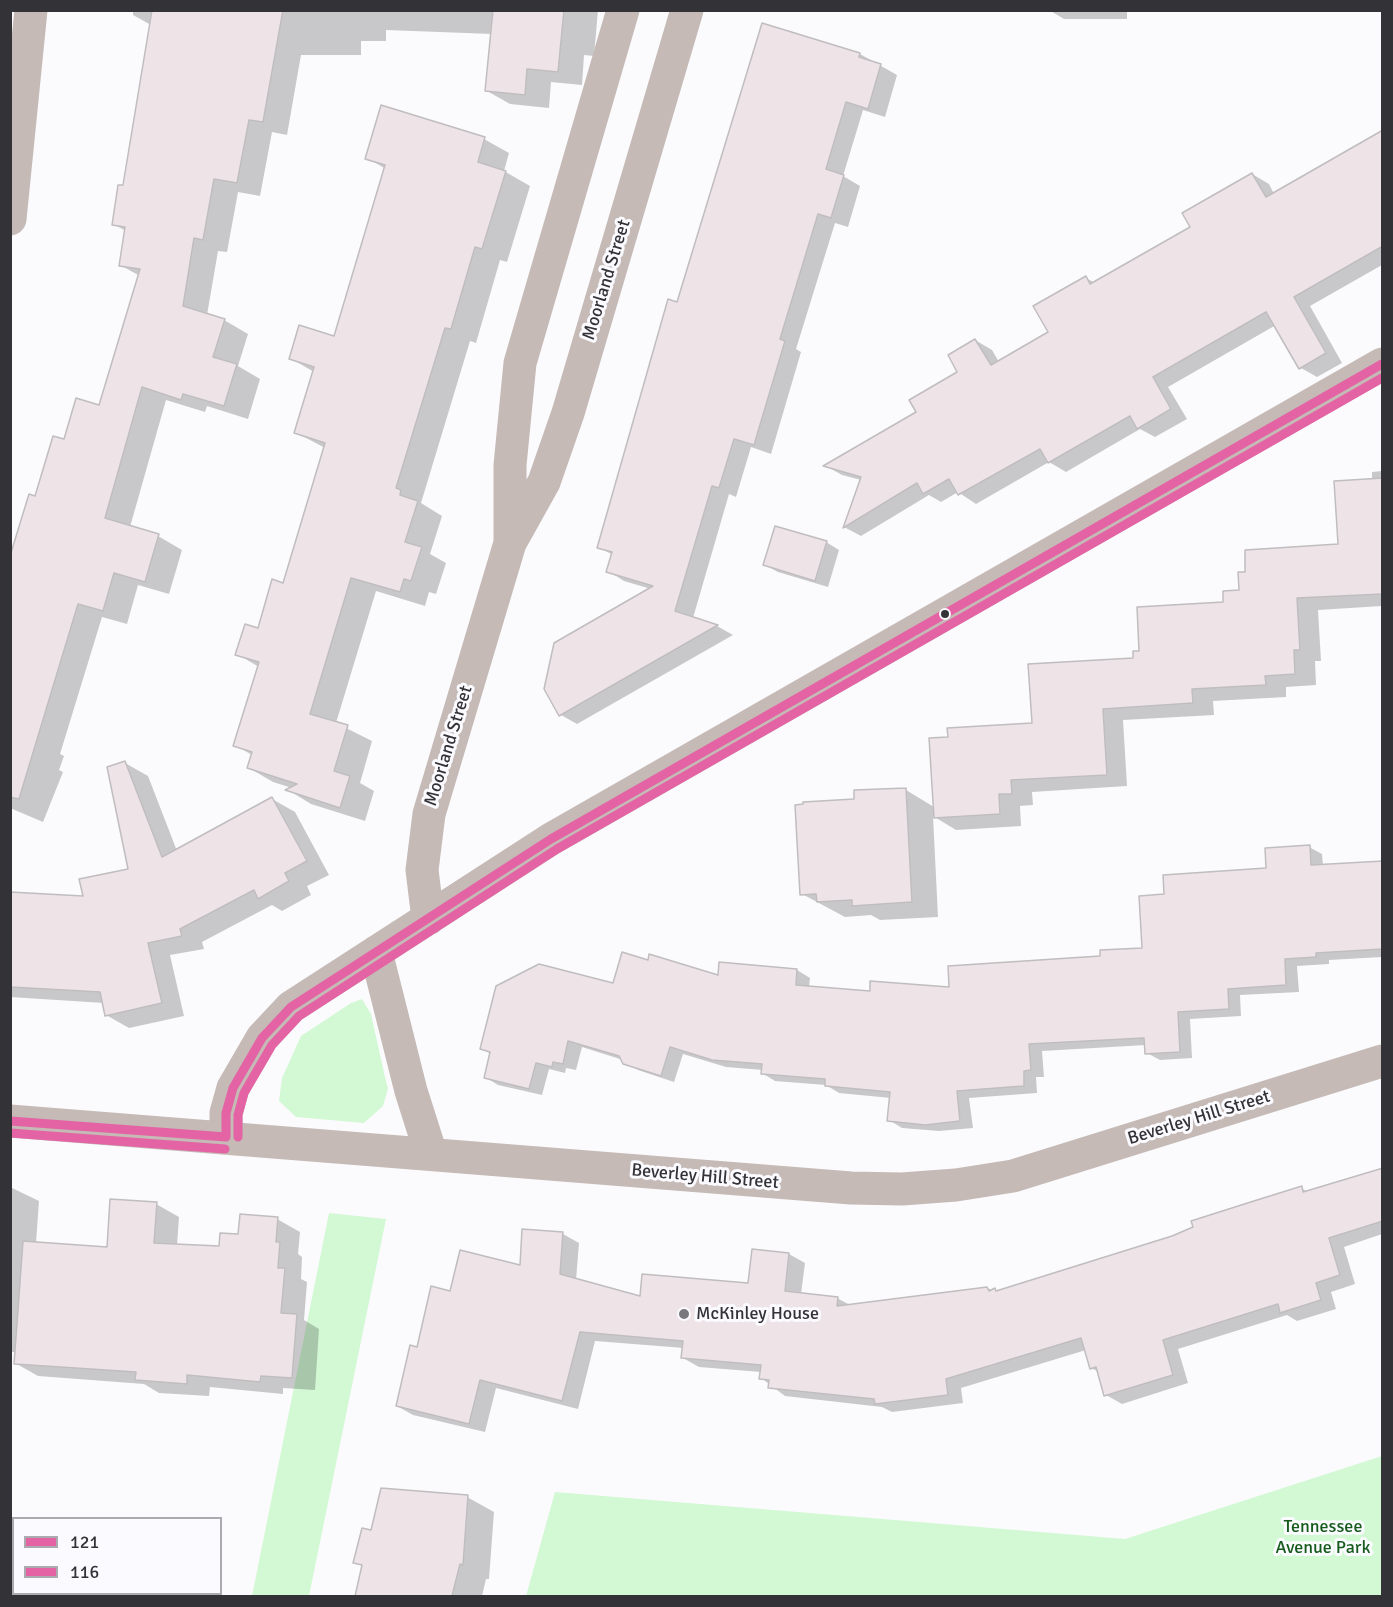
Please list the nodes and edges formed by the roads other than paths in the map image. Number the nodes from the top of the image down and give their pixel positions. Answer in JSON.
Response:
{"nodes":[{"id":1,"x":31,"y":10,"type":"edge"},
{"id":2,"x":623,"y":10,"type":"edge"},
{"id":3,"x":687,"y":10,"type":"edge"},
{"id":4,"x":10,"y":219,"type":"edge"},
{"id":5,"x":1383,"y":364,"type":"edge"},
{"id":6,"x":510,"y":543,"type":"junction"},
{"id":7,"x":428,"y":919,"type":"junction"},
{"id":8,"x":376,"y":952,"type":"junction"},
{"id":9,"x":1383,"y":1061,"type":"edge"},
{"id":10,"x":10,"y":1121,"type":"edge"},
{"id":11,"x":226,"y":1137,"type":"junction"},
{"id":12,"x":431,"y":1154,"type":"junction"}],
"edges":[{"from":1,"to":4,"type":"street"},
{"from":2,"to":6,"type":"street","name":"Moorland Street"},
{"from":3,"to":6,"type":"street","name":"Moorland Street"},
{"from":5,"to":7,"type":"street"},
{"from":6,"to":7,"type":"street","name":"Moorland Street"},
{"from":7,"to":8,"type":"street"},
{"from":8,"to":11,"type":"street"},
{"from":8,"to":12,"type":"street"},
{"from":9,"to":12,"type":"street","name":"Beverley Hill Street"},
{"from":10,"to":11,"type":"street","name":"Beverley Hill Street"},
{"from":11,"to":12,"type":"street","name":"Beverley Hill Street"}]}
